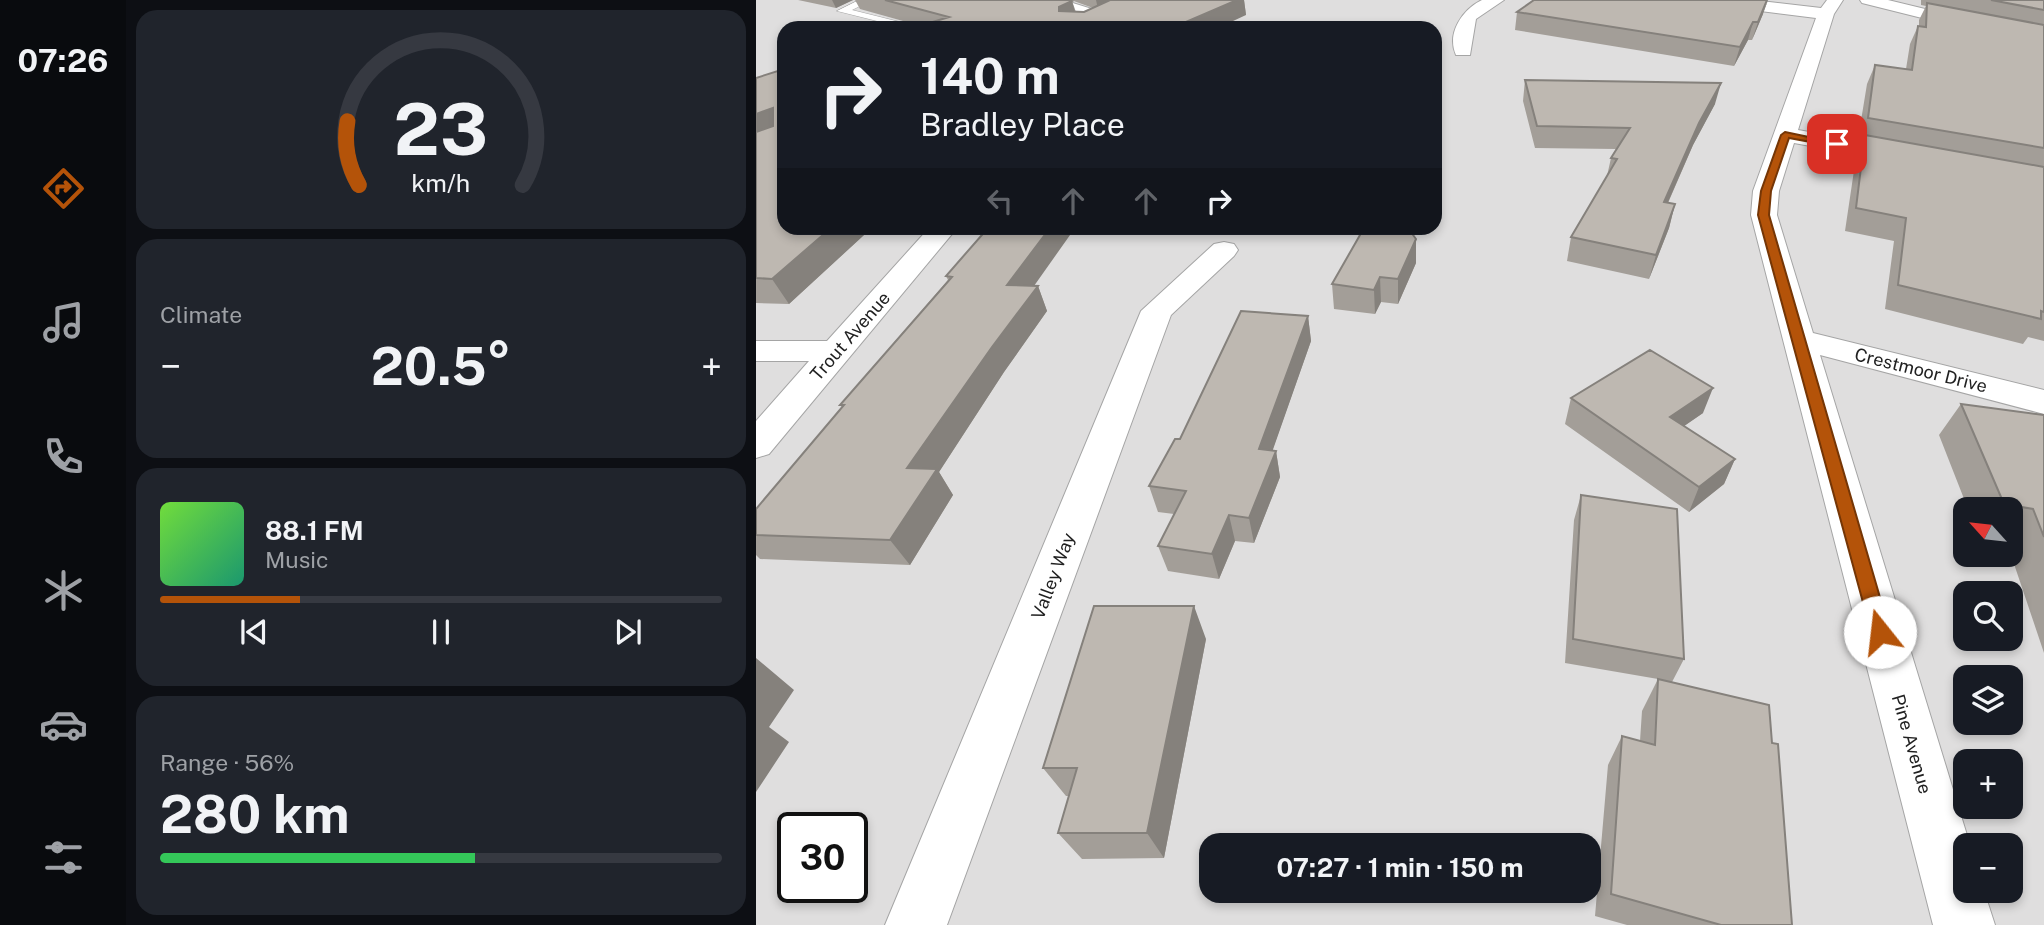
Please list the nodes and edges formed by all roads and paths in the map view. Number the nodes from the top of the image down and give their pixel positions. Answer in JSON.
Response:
{"nodes":[{"id":1,"x":867,"y":0,"type":"edge"},
{"id":2,"x":1055,"y":0,"type":"edge"},
{"id":3,"x":1496,"y":0,"type":"edge"},
{"id":4,"x":1713,"y":0,"type":"edge"},
{"id":5,"x":1868,"y":0,"type":"edge"},
{"id":6,"x":1830,"y":7,"type":"edge"},
{"id":7,"x":1118,"y":8,"type":"edge"},
{"id":8,"x":1098,"y":16,"type":"junction"},
{"id":9,"x":885,"y":21,"type":"edge"},
{"id":10,"x":1088,"y":21,"type":"edge"},
{"id":11,"x":2044,"y":37,"type":"edge"},
{"id":12,"x":1463,"y":51,"type":"dead end"},
{"id":13,"x":1785,"y":135,"type":"junction"},
{"id":14,"x":1935,"y":162,"type":"edge"},
{"id":15,"x":937,"y":235,"type":"edge"},
{"id":16,"x":1224,"y":250,"type":"dead end"},
{"id":17,"x":1797,"y":338,"type":"junction"},
{"id":18,"x":756,"y":351,"type":"edge"},
{"id":19,"x":837,"y":351,"type":"junction"},
{"id":20,"x":2044,"y":402,"type":"edge"},
{"id":21,"x":756,"y":445,"type":"edge"},
{"id":22,"x":916,"y":925,"type":"edge"},
{"id":23,"x":1964,"y":925,"type":"edge"}],
"edges":[{"from":1,"to":9,"type":"lane"},
{"from":2,"to":8,"type":"street"},
{"from":3,"to":12,"type":"street"},
{"from":4,"to":6,"type":"street"},
{"from":5,"to":11,"type":"street"},
{"from":6,"to":13,"type":"street","name":"Pine Avenue"},
{"from":7,"to":8,"type":"street"},
{"from":8,"to":10,"type":"street"},
{"from":13,"to":14,"type":"street"},
{"from":13,"to":17,"type":"street","name":"Pine Avenue"},
{"from":15,"to":19,"type":"street","name":"Trout Avenue"},
{"from":16,"to":22,"type":"street","name":"Valley Way"},
{"from":17,"to":20,"type":"street","name":"Crestmoor Drive"},
{"from":17,"to":23,"type":"street","name":"Pine Avenue"},
{"from":18,"to":19,"type":"street"},
{"from":19,"to":21,"type":"street","name":"Trout Avenue"}]}
